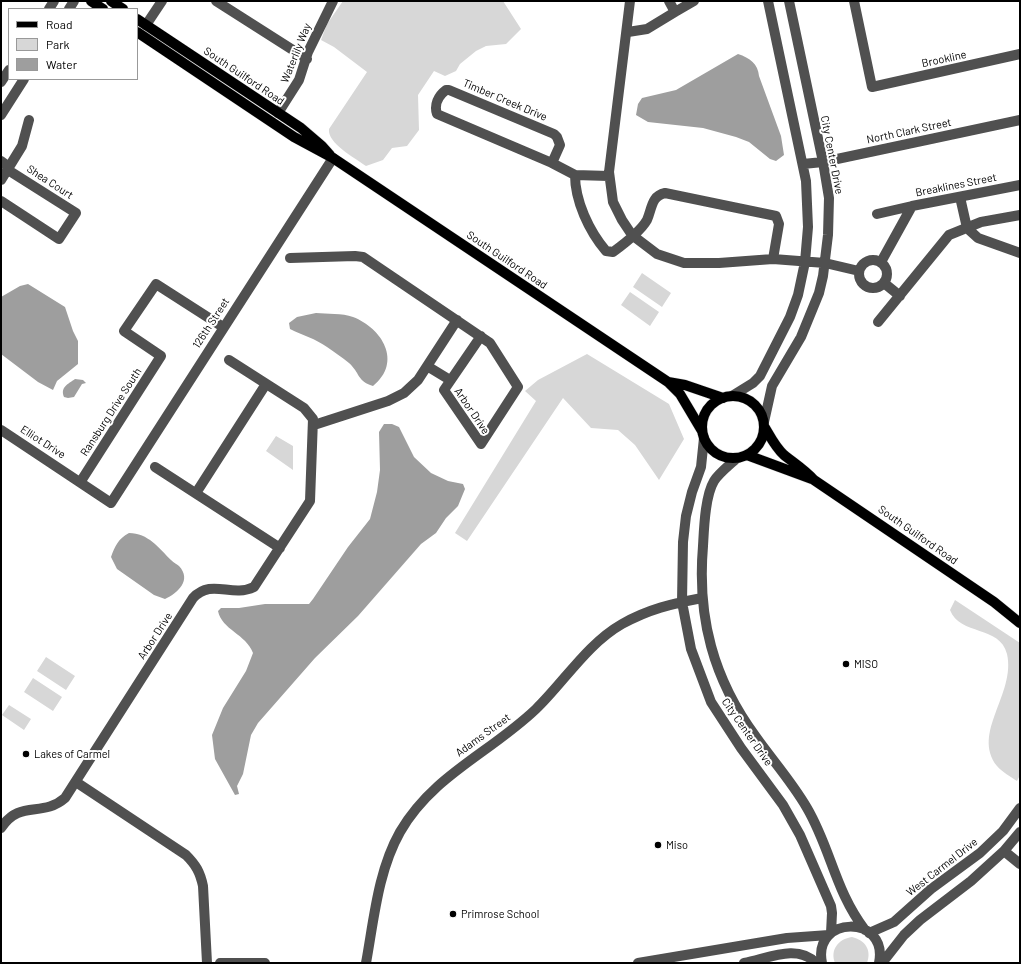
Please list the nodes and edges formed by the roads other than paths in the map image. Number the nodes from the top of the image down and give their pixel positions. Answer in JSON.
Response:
{"nodes":[{"id":1,"x":91,"y":1,"type":"edge"},
{"id":2,"x":111,"y":1,"type":"edge"},
{"id":3,"x":162,"y":1,"type":"edge"},
{"id":4,"x":216,"y":1,"type":"edge"},
{"id":5,"x":333,"y":1,"type":"edge"},
{"id":6,"x":630,"y":1,"type":"edge"},
{"id":7,"x":669,"y":1,"type":"edge"},
{"id":8,"x":694,"y":1,"type":"edge"},
{"id":9,"x":768,"y":1,"type":"edge"},
{"id":10,"x":789,"y":1,"type":"edge"},
{"id":11,"x":854,"y":1,"type":"edge"},
{"id":12,"x":102,"y":8,"type":"edge"},
{"id":13,"x":122,"y":8,"type":"edge"},
{"id":14,"x":675,"y":12,"type":"junction"},
{"id":15,"x":138,"y":20,"type":"edge"},
{"id":16,"x":146,"y":25,"type":"junction"},
{"id":17,"x":628,"y":32,"type":"junction"},
{"id":18,"x":138,"y":33,"type":"edge"},
{"id":19,"x":1020,"y":54,"type":"edge"},
{"id":20,"x":307,"y":59,"type":"junction"},
{"id":21,"x":8,"y":72,"type":"edge"},
{"id":22,"x":23,"y":80,"type":"edge"},
{"id":23,"x":1,"y":82,"type":"edge"},
{"id":24,"x":278,"y":113,"type":"junction"},
{"id":25,"x":1,"y":115,"type":"edge"},
{"id":26,"x":29,"y":120,"type":"dead end"},
{"id":27,"x":1020,"y":120,"type":"edge"},
{"id":28,"x":333,"y":158,"type":"junction"},
{"id":29,"x":823,"y":162,"type":"junction"},
{"id":30,"x":552,"y":163,"type":"junction"},
{"id":31,"x":802,"y":164,"type":"junction"},
{"id":32,"x":6,"y":166,"type":"edge"},
{"id":33,"x":576,"y":175,"type":"junction"},
{"id":34,"x":609,"y":176,"type":"junction"},
{"id":35,"x":1,"y":180,"type":"edge"},
{"id":36,"x":1020,"y":185,"type":"edge"},
{"id":37,"x":960,"y":197,"type":"junction"},
{"id":38,"x":1,"y":201,"type":"edge"},
{"id":39,"x":912,"y":206,"type":"junction"},
{"id":40,"x":878,"y":214,"type":"dead end"},
{"id":41,"x":1020,"y":215,"type":"edge"},
{"id":42,"x":967,"y":228,"type":"junction"},
{"id":43,"x":632,"y":235,"type":"junction"},
{"id":44,"x":1020,"y":253,"type":"edge"},
{"id":45,"x":290,"y":258,"type":"dead end"},
{"id":46,"x":773,"y":259,"type":"junction"},
{"id":47,"x":805,"y":262,"type":"junction"},
{"id":48,"x":881,"y":262,"type":"junction"},
{"id":49,"x":825,"y":264,"type":"junction"},
{"id":50,"x":859,"y":271,"type":"junction"},
{"id":51,"x":884,"y":282,"type":"junction"},
{"id":52,"x":900,"y":296,"type":"junction"},
{"id":53,"x":457,"y":320,"type":"junction"},
{"id":54,"x":878,"y":322,"type":"dead end"},
{"id":55,"x":223,"y":327,"type":"junction"},
{"id":56,"x":481,"y":336,"type":"junction"},
{"id":57,"x":229,"y":360,"type":"dead end"},
{"id":58,"x":427,"y":366,"type":"junction"},
{"id":59,"x":450,"y":380,"type":"junction"},
{"id":60,"x":668,"y":382,"type":"junction"},
{"id":61,"x":266,"y":384,"type":"junction"},
{"id":62,"x":727,"y":397,"type":"junction"},
{"id":63,"x":764,"y":424,"type":"junction"},
{"id":64,"x":314,"y":425,"type":"junction"},
{"id":65,"x":1,"y":430,"type":"edge"},
{"id":66,"x":703,"y":434,"type":"junction"},
{"id":67,"x":742,"y":456,"type":"junction"},
{"id":68,"x":155,"y":467,"type":"dead end"},
{"id":69,"x":814,"y":480,"type":"junction"},
{"id":70,"x":81,"y":481,"type":"junction"},
{"id":71,"x":196,"y":493,"type":"junction"},
{"id":72,"x":111,"y":503,"type":"joint"},
{"id":73,"x":280,"y":548,"type":"junction"},
{"id":74,"x":702,"y":598,"type":"junction"},
{"id":75,"x":682,"y":602,"type":"junction"},
{"id":76,"x":1007,"y":612,"type":"junction"},
{"id":77,"x":1020,"y":616,"type":"edge"},
{"id":78,"x":1020,"y":623,"type":"edge"},
{"id":79,"x":76,"y":782,"type":"junction"},
{"id":80,"x":1020,"y":808,"type":"edge"},
{"id":81,"x":1,"y":828,"type":"edge"},
{"id":82,"x":1020,"y":832,"type":"edge"},
{"id":83,"x":1004,"y":850,"type":"junction"},
{"id":84,"x":1020,"y":864,"type":"edge"},
{"id":85,"x":867,"y":931,"type":"junction"},
{"id":86,"x":830,"y":934,"type":"junction"},
{"id":87,"x":207,"y":963,"type":"edge"},
{"id":88,"x":220,"y":963,"type":"edge"},
{"id":89,"x":265,"y":963,"type":"edge"},
{"id":90,"x":366,"y":963,"type":"edge"},
{"id":91,"x":638,"y":963,"type":"edge"},
{"id":92,"x":744,"y":963,"type":"edge"},
{"id":93,"x":816,"y":963,"type":"edge"},
{"id":94,"x":822,"y":963,"type":"edge"},
{"id":95,"x":881,"y":963,"type":"edge"}],
"edges":[{"from":1,"to":12,"type":"main road"},
{"from":2,"to":13,"type":"main road"},
{"from":3,"to":16,"type":"street"},
{"from":4,"to":20,"type":"street"},
{"from":5,"to":20,"type":"street","name":"Waterlily Way"},
{"from":6,"to":17,"type":"street"},
{"from":7,"to":14,"type":"street"},
{"from":8,"to":14,"type":"street"},
{"from":9,"to":31,"type":"street"},
{"from":10,"to":29,"type":"street","name":"City Center Drive"},
{"from":11,"to":19,"type":"street","name":"Brookline"},
{"from":14,"to":17,"type":"street"},
{"from":15,"to":16,"type":"main road","name":"South Guilford Road"},
{"from":16,"to":24,"type":"main road","name":"South Guilford Road"},
{"from":17,"to":34,"type":"street"},
{"from":18,"to":28,"type":"main road","name":"South Guilford Road"},
{"from":20,"to":24,"type":"street","name":"Waterlily Way"},
{"from":21,"to":23,"type":"street"},
{"from":22,"to":25,"type":"street"},
{"from":24,"to":28,"type":"main road","name":"South Guilford Road"},
{"from":26,"to":32,"type":"street"},
{"from":27,"to":29,"type":"street","name":"North Clark Street"},
{"from":28,"to":55,"type":"street","name":"126th Street"},
{"from":28,"to":60,"type":"main road","name":"South Guilford Road"},
{"from":29,"to":31,"type":"street","name":"North Clark Street"},
{"from":29,"to":49,"type":"street","name":"City Center Drive"},
{"from":30,"to":30,"type":"street","name":"Timber Creek Drive"},
{"from":30,"to":33,"type":"street","name":"Timber Creek Drive"},
{"from":31,"to":47,"type":"street"},
{"from":32,"to":35,"type":"street"},
{"from":32,"to":38,"type":"street","name":"Shea Court"},
{"from":33,"to":34,"type":"street","name":"Timber Creek Drive"},
{"from":33,"to":43,"type":"street"},
{"from":34,"to":43,"type":"street"},
{"from":36,"to":37,"type":"street","name":"Breaklines Street"},
{"from":37,"to":39,"type":"street","name":"Breaklines Street"},
{"from":37,"to":42,"type":"street"},
{"from":39,"to":40,"type":"street"},
{"from":39,"to":48,"type":"street","name":"Breaklines Street"},
{"from":41,"to":42,"type":"street"},
{"from":42,"to":44,"type":"street"},
{"from":42,"to":52,"type":"street"},
{"from":43,"to":46,"type":"street"},
{"from":43,"to":46,"type":"street"},
{"from":45,"to":53,"type":"street","name":"Arbor Drive"},
{"from":46,"to":47,"type":"street"},
{"from":47,"to":49,"type":"street"},
{"from":47,"to":62,"type":"street"},
{"from":48,"to":50,"type":"street"},
{"from":48,"to":51,"type":"street"},
{"from":49,"to":50,"type":"street"},
{"from":49,"to":63,"type":"street","name":"City Center Drive"},
{"from":50,"to":51,"type":"street"},
{"from":51,"to":52,"type":"street"},
{"from":52,"to":54,"type":"street"},
{"from":53,"to":56,"type":"street","name":"Arbor Drive"},
{"from":53,"to":58,"type":"street"},
{"from":55,"to":70,"type":"street","name":"Ransburg Drive South"},
{"from":55,"to":72,"type":"street","name":"126th Street"},
{"from":56,"to":59,"type":"street","name":"Arbor Drive"},
{"from":56,"to":59,"type":"street","name":"Arbor Drive"},
{"from":57,"to":61,"type":"street"},
{"from":58,"to":59,"type":"street","name":"Arbor Drive"},
{"from":58,"to":64,"type":"street"},
{"from":60,"to":62,"type":"main road","name":"South Guilford Road"},
{"from":60,"to":66,"type":"main road","name":"South Guilford Road"},
{"from":61,"to":64,"type":"street"},
{"from":61,"to":71,"type":"street"},
{"from":62,"to":63,"type":"main road"},
{"from":62,"to":66,"type":"main road"},
{"from":63,"to":67,"type":"main road"},
{"from":63,"to":69,"type":"main road","name":"South Guilford Road"},
{"from":64,"to":73,"type":"street","name":"Arbor Drive"},
{"from":65,"to":70,"type":"street","name":"Elliot Drive"},
{"from":66,"to":67,"type":"main road"},
{"from":66,"to":75,"type":"street","name":"City Center Drive"},
{"from":67,"to":69,"type":"main road","name":"South Guilford Road"},
{"from":67,"to":74,"type":"street","name":"City Center Drive"},
{"from":68,"to":71,"type":"street"},
{"from":69,"to":76,"type":"main road","name":"South Guilford Road"},
{"from":70,"to":72,"type":"street","name":"Elliot Drive"},
{"from":71,"to":73,"type":"street"},
{"from":73,"to":79,"type":"street","name":"Arbor Drive"},
{"from":74,"to":75,"type":"street","name":"Adams Street"},
{"from":74,"to":85,"type":"street","name":"City Center Drive"},
{"from":75,"to":86,"type":"street","name":"City Center Drive"},
{"from":75,"to":90,"type":"street","name":"Adams Street"},
{"from":76,"to":77,"type":"main road","name":"South Guilford Road"},
{"from":76,"to":78,"type":"main road","name":"South Guilford Road"},
{"from":79,"to":81,"type":"street","name":"Arbor Drive"},
{"from":79,"to":87,"type":"street"},
{"from":80,"to":85,"type":"street","name":"West Carmel Drive"},
{"from":82,"to":83,"type":"street"},
{"from":83,"to":84,"type":"street"},
{"from":83,"to":95,"type":"street"},
{"from":85,"to":86,"type":"street"},
{"from":85,"to":95,"type":"street","name":"City Center Drive"},
{"from":86,"to":91,"type":"street"},
{"from":86,"to":94,"type":"street"},
{"from":88,"to":89,"type":"street"},
{"from":92,"to":93,"type":"street"}]}
